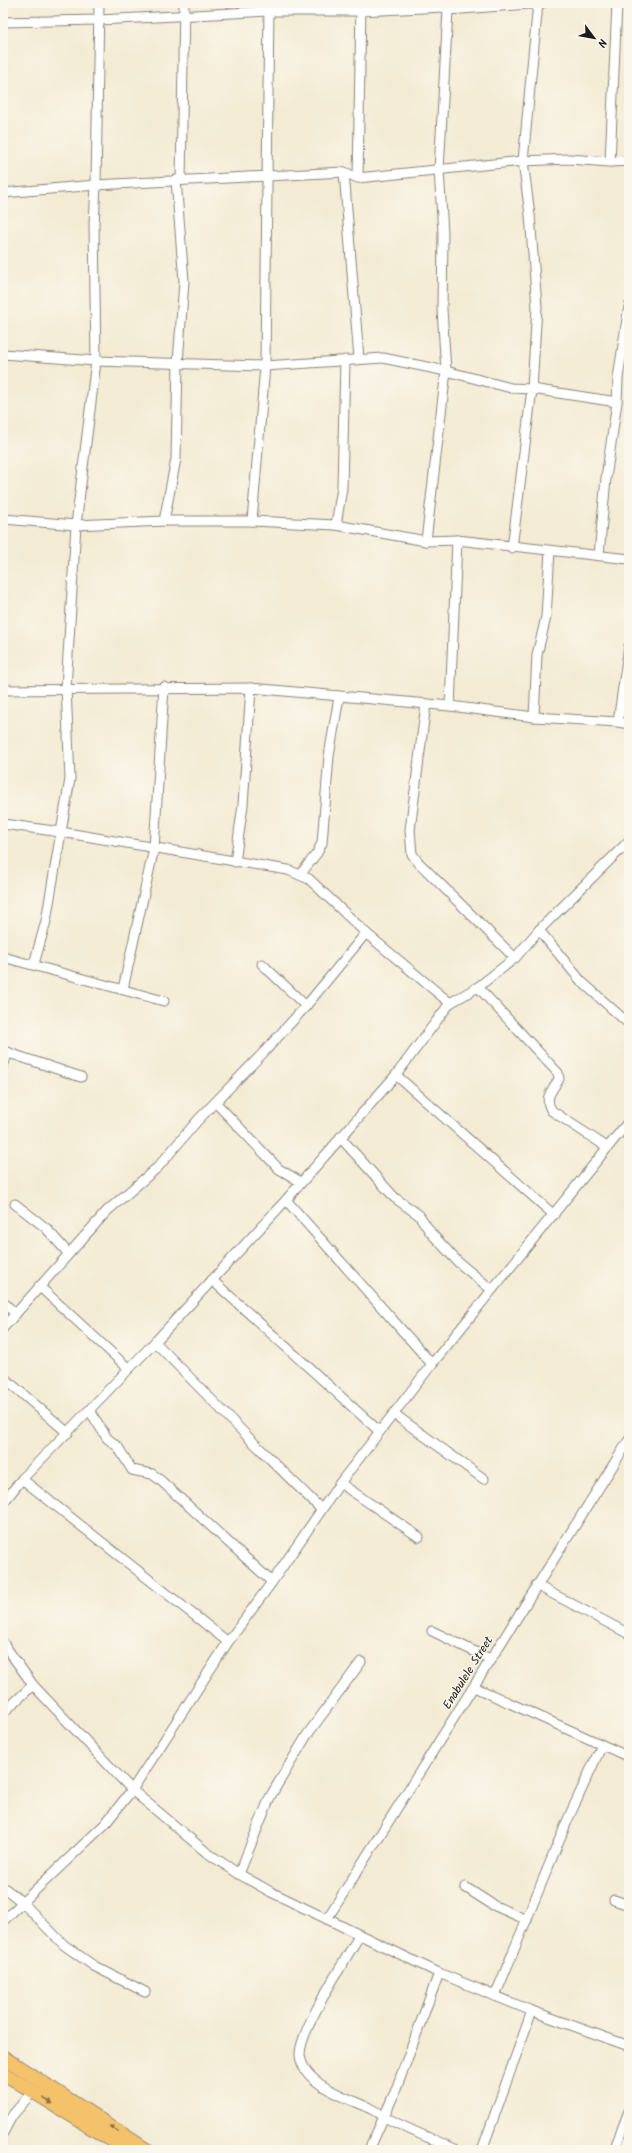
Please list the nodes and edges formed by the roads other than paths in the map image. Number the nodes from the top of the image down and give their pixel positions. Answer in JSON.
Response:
{"nodes":[{"id":1,"x":100,"y":3,"type":"edge"},
{"id":2,"x":184,"y":3,"type":"edge"},
{"id":3,"x":538,"y":3,"type":"edge"},
{"id":4,"x":543,"y":3,"type":"edge"},
{"id":5,"x":617,"y":3,"type":"edge"},
{"id":6,"x":269,"y":7,"type":"edge"},
{"id":7,"x":361,"y":7,"type":"edge"},
{"id":8,"x":445,"y":7,"type":"edge"},
{"id":9,"x":184,"y":16,"type":"junction"},
{"id":10,"x":99,"y":20,"type":"junction"},
{"id":11,"x":3,"y":22,"type":"edge"},
{"id":12,"x":523,"y":161,"type":"junction"},
{"id":13,"x":629,"y":161,"type":"edge"},
{"id":14,"x":610,"y":162,"type":"junction"},
{"id":15,"x":439,"y":170,"type":"junction"},
{"id":16,"x":344,"y":172,"type":"junction"},
{"id":17,"x":266,"y":176,"type":"junction"},
{"id":18,"x":358,"y":178,"type":"junction"},
{"id":19,"x":179,"y":180,"type":"junction"},
{"id":20,"x":96,"y":185,"type":"junction"},
{"id":21,"x":3,"y":193,"type":"edge"},
{"id":22,"x":629,"y":306,"type":"edge"},
{"id":23,"x":3,"y":354,"type":"edge"},
{"id":24,"x":359,"y":359,"type":"junction"},
{"id":25,"x":96,"y":360,"type":"junction"},
{"id":26,"x":345,"y":360,"type":"junction"},
{"id":27,"x":178,"y":363,"type":"junction"},
{"id":28,"x":265,"y":366,"type":"junction"},
{"id":29,"x":446,"y":370,"type":"junction"},
{"id":30,"x":532,"y":389,"type":"junction"},
{"id":31,"x":617,"y":402,"type":"junction"},
{"id":32,"x":3,"y":519,"type":"edge"},
{"id":33,"x":164,"y":521,"type":"junction"},
{"id":34,"x":252,"y":521,"type":"junction"},
{"id":35,"x":76,"y":525,"type":"junction"},
{"id":36,"x":336,"y":525,"type":"junction"},
{"id":37,"x":457,"y":540,"type":"junction"},
{"id":38,"x":426,"y":541,"type":"junction"},
{"id":39,"x":512,"y":548,"type":"junction"},
{"id":40,"x":550,"y":551,"type":"junction"},
{"id":41,"x":599,"y":555,"type":"junction"},
{"id":42,"x":629,"y":559,"type":"edge"},
{"id":43,"x":629,"y":646,"type":"edge"},
{"id":44,"x":164,"y":687,"type":"junction"},
{"id":45,"x":66,"y":688,"type":"junction"},
{"id":46,"x":251,"y":688,"type":"junction"},
{"id":47,"x":3,"y":690,"type":"edge"},
{"id":48,"x":339,"y":697,"type":"junction"},
{"id":49,"x":426,"y":704,"type":"junction"},
{"id":50,"x":450,"y":706,"type":"junction"},
{"id":51,"x":534,"y":717,"type":"junction"},
{"id":52,"x":618,"y":722,"type":"junction"},
{"id":53,"x":629,"y":724,"type":"edge"},
{"id":54,"x":3,"y":824,"type":"edge"},
{"id":55,"x":61,"y":832,"type":"junction"},
{"id":56,"x":627,"y":847,"type":"edge"},
{"id":57,"x":154,"y":848,"type":"junction"},
{"id":58,"x":235,"y":862,"type":"junction"},
{"id":59,"x":300,"y":875,"type":"junction"},
{"id":60,"x":539,"y":930,"type":"junction"},
{"id":61,"x":366,"y":933,"type":"junction"},
{"id":62,"x":3,"y":957,"type":"edge"},
{"id":63,"x":515,"y":958,"type":"junction"},
{"id":64,"x":34,"y":964,"type":"junction"},
{"id":65,"x":262,"y":964,"type":"dead end"},
{"id":66,"x":478,"y":987,"type":"junction"},
{"id":67,"x":123,"y":989,"type":"junction"},
{"id":68,"x":164,"y":1001,"type":"dead end"},
{"id":69,"x":450,"y":1003,"type":"junction"},
{"id":70,"x":306,"y":1006,"type":"junction"},
{"id":71,"x":629,"y":1024,"type":"edge"},
{"id":72,"x":5,"y":1052,"type":"edge"},
{"id":73,"x":3,"y":1066,"type":"edge"},
{"id":74,"x":396,"y":1075,"type":"junction"},
{"id":75,"x":82,"y":1077,"type":"dead end"},
{"id":76,"x":216,"y":1103,"type":"junction"},
{"id":77,"x":629,"y":1121,"type":"edge"},
{"id":78,"x":340,"y":1137,"type":"junction"},
{"id":79,"x":606,"y":1147,"type":"junction"},
{"id":80,"x":301,"y":1182,"type":"junction"},
{"id":81,"x":286,"y":1200,"type":"junction"},
{"id":82,"x":15,"y":1204,"type":"dead end"},
{"id":83,"x":554,"y":1215,"type":"junction"},
{"id":84,"x":68,"y":1253,"type":"junction"},
{"id":85,"x":212,"y":1280,"type":"junction"},
{"id":86,"x":40,"y":1286,"type":"junction"},
{"id":87,"x":492,"y":1290,"type":"junction"},
{"id":88,"x":3,"y":1302,"type":"edge"},
{"id":89,"x":16,"y":1314,"type":"junction"},
{"id":90,"x":3,"y":1328,"type":"edge"},
{"id":91,"x":155,"y":1342,"type":"junction"},
{"id":92,"x":432,"y":1364,"type":"junction"},
{"id":93,"x":128,"y":1368,"type":"junction"},
{"id":94,"x":3,"y":1377,"type":"edge"},
{"id":95,"x":90,"y":1411,"type":"junction"},
{"id":96,"x":394,"y":1414,"type":"junction"},
{"id":97,"x":379,"y":1431,"type":"junction"},
{"id":98,"x":68,"y":1433,"type":"junction"},
{"id":99,"x":629,"y":1440,"type":"edge"},
{"id":100,"x":22,"y":1479,"type":"junction"},
{"id":101,"x":484,"y":1479,"type":"dead end"},
{"id":102,"x":340,"y":1483,"type":"junction"},
{"id":103,"x":3,"y":1503,"type":"edge"},
{"id":104,"x":321,"y":1509,"type":"junction"},
{"id":105,"x":419,"y":1537,"type":"dead end"},
{"id":106,"x":272,"y":1582,"type":"junction"},
{"id":107,"x":536,"y":1585,"type":"junction"},
{"id":108,"x":432,"y":1631,"type":"dead end"},
{"id":109,"x":629,"y":1634,"type":"edge"},
{"id":110,"x":228,"y":1642,"type":"junction"},
{"id":111,"x":3,"y":1643,"type":"edge"},
{"id":112,"x":490,"y":1659,"type":"junction"},
{"id":113,"x":360,"y":1662,"type":"dead end"},
{"id":114,"x":33,"y":1685,"type":"junction"},
{"id":115,"x":474,"y":1687,"type":"junction"},
{"id":116,"x":3,"y":1713,"type":"edge"},
{"id":117,"x":602,"y":1745,"type":"junction"},
{"id":118,"x":629,"y":1757,"type":"edge"},
{"id":119,"x":132,"y":1790,"type":"junction"},
{"id":120,"x":239,"y":1874,"type":"junction"},
{"id":121,"x":3,"y":1887,"type":"edge"},
{"id":122,"x":465,"y":1887,"type":"dead end"},
{"id":123,"x":614,"y":1900,"type":"dead end"},
{"id":124,"x":22,"y":1902,"type":"junction"},
{"id":125,"x":629,"y":1905,"type":"edge"},
{"id":126,"x":327,"y":1919,"type":"junction"},
{"id":127,"x":526,"y":1920,"type":"junction"},
{"id":128,"x":3,"y":1921,"type":"edge"},
{"id":129,"x":359,"y":1936,"type":"junction"},
{"id":130,"x":439,"y":1973,"type":"junction"},
{"id":131,"x":145,"y":1992,"type":"dead end"},
{"id":132,"x":495,"y":1996,"type":"junction"},
{"id":133,"x":532,"y":2011,"type":"junction"},
{"id":134,"x":629,"y":2046,"type":"edge"},
{"id":135,"x":3,"y":2057,"type":"edge"},
{"id":136,"x":3,"y":2073,"type":"edge"},
{"id":137,"x":33,"y":2091,"type":"junction"},
{"id":138,"x":629,"y":2111,"type":"edge"},
{"id":139,"x":385,"y":2117,"type":"junction"},
{"id":140,"x":3,"y":2133,"type":"edge"},
{"id":141,"x":127,"y":2150,"type":"edge"},
{"id":142,"x":147,"y":2150,"type":"edge"},
{"id":143,"x":369,"y":2150,"type":"edge"},
{"id":144,"x":457,"y":2150,"type":"edge"},
{"id":145,"x":482,"y":2150,"type":"edge"},
{"id":146,"x":614,"y":2150,"type":"edge"}],
"edges":[{"from":1,"to":10,"type":"street"},
{"from":2,"to":9,"type":"street"},
{"from":3,"to":4,"type":"street"},
{"from":3,"to":8,"type":"street"},
{"from":3,"to":12,"type":"street"},
{"from":5,"to":14,"type":"street"},
{"from":6,"to":7,"type":"street"},
{"from":6,"to":9,"type":"street"},
{"from":6,"to":17,"type":"street"},
{"from":7,"to":8,"type":"street"},
{"from":7,"to":18,"type":"street"},
{"from":8,"to":15,"type":"street"},
{"from":9,"to":10,"type":"street"},
{"from":9,"to":19,"type":"street"},
{"from":10,"to":11,"type":"street"},
{"from":10,"to":20,"type":"street"},
{"from":12,"to":14,"type":"street"},
{"from":12,"to":15,"type":"street"},
{"from":12,"to":30,"type":"street"},
{"from":13,"to":14,"type":"street"},
{"from":15,"to":18,"type":"street"},
{"from":15,"to":29,"type":"street"},
{"from":16,"to":17,"type":"street"},
{"from":16,"to":18,"type":"street"},
{"from":16,"to":24,"type":"street"},
{"from":17,"to":19,"type":"street"},
{"from":17,"to":28,"type":"street"},
{"from":19,"to":20,"type":"street"},
{"from":19,"to":27,"type":"street"},
{"from":20,"to":21,"type":"street"},
{"from":20,"to":25,"type":"street"},
{"from":22,"to":31,"type":"street"},
{"from":23,"to":25,"type":"street"},
{"from":24,"to":26,"type":"street"},
{"from":24,"to":29,"type":"street"},
{"from":25,"to":27,"type":"street"},
{"from":25,"to":35,"type":"street"},
{"from":26,"to":28,"type":"street"},
{"from":26,"to":36,"type":"street"},
{"from":27,"to":28,"type":"street"},
{"from":27,"to":33,"type":"street"},
{"from":28,"to":34,"type":"street"},
{"from":29,"to":30,"type":"street"},
{"from":29,"to":38,"type":"street"},
{"from":30,"to":31,"type":"street"},
{"from":30,"to":39,"type":"street"},
{"from":31,"to":41,"type":"street"},
{"from":32,"to":35,"type":"street"},
{"from":33,"to":34,"type":"street"},
{"from":33,"to":35,"type":"street"},
{"from":34,"to":36,"type":"street"},
{"from":35,"to":45,"type":"street"},
{"from":36,"to":38,"type":"street"},
{"from":37,"to":38,"type":"street"},
{"from":37,"to":39,"type":"street"},
{"from":37,"to":50,"type":"street"},
{"from":39,"to":40,"type":"street"},
{"from":40,"to":41,"type":"street"},
{"from":40,"to":51,"type":"street"},
{"from":41,"to":42,"type":"street"},
{"from":43,"to":52,"type":"street"},
{"from":44,"to":45,"type":"street"},
{"from":44,"to":46,"type":"street"},
{"from":44,"to":57,"type":"street"},
{"from":45,"to":47,"type":"street"},
{"from":45,"to":55,"type":"street"},
{"from":46,"to":48,"type":"street"},
{"from":46,"to":58,"type":"street"},
{"from":48,"to":49,"type":"street"},
{"from":48,"to":59,"type":"street"},
{"from":49,"to":50,"type":"street"},
{"from":49,"to":63,"type":"street"},
{"from":50,"to":51,"type":"street"},
{"from":51,"to":52,"type":"street"},
{"from":52,"to":53,"type":"street"},
{"from":54,"to":55,"type":"street"},
{"from":55,"to":57,"type":"street"},
{"from":55,"to":64,"type":"street"},
{"from":56,"to":60,"type":"street"},
{"from":57,"to":58,"type":"street"},
{"from":57,"to":67,"type":"street"},
{"from":58,"to":59,"type":"street"},
{"from":59,"to":61,"type":"street"},
{"from":60,"to":63,"type":"street"},
{"from":60,"to":71,"type":"street"},
{"from":61,"to":69,"type":"street"},
{"from":61,"to":70,"type":"street"},
{"from":62,"to":64,"type":"street"},
{"from":63,"to":66,"type":"street"},
{"from":64,"to":67,"type":"street"},
{"from":65,"to":70,"type":"street"},
{"from":66,"to":69,"type":"street"},
{"from":66,"to":79,"type":"street"},
{"from":67,"to":68,"type":"street"},
{"from":69,"to":74,"type":"street"},
{"from":70,"to":76,"type":"street"},
{"from":72,"to":73,"type":"street"},
{"from":72,"to":75,"type":"street"},
{"from":74,"to":78,"type":"street"},
{"from":74,"to":83,"type":"street"},
{"from":76,"to":80,"type":"street"},
{"from":76,"to":84,"type":"street"},
{"from":77,"to":79,"type":"street"},
{"from":78,"to":80,"type":"street"},
{"from":78,"to":87,"type":"street"},
{"from":79,"to":83,"type":"street"},
{"from":80,"to":81,"type":"street"},
{"from":81,"to":85,"type":"street"},
{"from":81,"to":92,"type":"street"},
{"from":82,"to":84,"type":"street"},
{"from":83,"to":87,"type":"street"},
{"from":84,"to":86,"type":"street"},
{"from":85,"to":91,"type":"street"},
{"from":85,"to":97,"type":"street"},
{"from":86,"to":89,"type":"street"},
{"from":86,"to":93,"type":"street"},
{"from":87,"to":92,"type":"street"},
{"from":88,"to":89,"type":"street"},
{"from":89,"to":90,"type":"street"},
{"from":91,"to":93,"type":"street"},
{"from":91,"to":104,"type":"street"},
{"from":92,"to":96,"type":"street"},
{"from":93,"to":95,"type":"street"},
{"from":94,"to":98,"type":"street"},
{"from":95,"to":98,"type":"street"},
{"from":95,"to":106,"type":"street"},
{"from":96,"to":97,"type":"street"},
{"from":96,"to":101,"type":"street"},
{"from":97,"to":102,"type":"street"},
{"from":98,"to":100,"type":"street"},
{"from":99,"to":107,"type":"street","name":"Enabulele Street"},
{"from":100,"to":103,"type":"street"},
{"from":100,"to":110,"type":"street"},
{"from":102,"to":104,"type":"street"},
{"from":102,"to":105,"type":"street"},
{"from":104,"to":106,"type":"street"},
{"from":106,"to":110,"type":"street"},
{"from":107,"to":109,"type":"street"},
{"from":107,"to":112,"type":"street","name":"Enabulele Street"},
{"from":108,"to":112,"type":"street"},
{"from":110,"to":119,"type":"street"},
{"from":111,"to":114,"type":"street"},
{"from":112,"to":115,"type":"street","name":"Enabulele Street"},
{"from":113,"to":120,"type":"street"},
{"from":114,"to":116,"type":"street"},
{"from":114,"to":119,"type":"street"},
{"from":115,"to":117,"type":"street"},
{"from":115,"to":126,"type":"street","name":"Enabulele Street"},
{"from":117,"to":118,"type":"street"},
{"from":117,"to":127,"type":"street"},
{"from":119,"to":120,"type":"street"},
{"from":119,"to":124,"type":"street"},
{"from":120,"to":126,"type":"street"},
{"from":121,"to":124,"type":"street"},
{"from":122,"to":127,"type":"street"},
{"from":123,"to":125,"type":"street"},
{"from":124,"to":128,"type":"street"},
{"from":124,"to":131,"type":"street"},
{"from":126,"to":129,"type":"street"},
{"from":127,"to":132,"type":"street"},
{"from":129,"to":130,"type":"street"},
{"from":129,"to":139,"type":"street"},
{"from":130,"to":132,"type":"street"},
{"from":130,"to":139,"type":"street"},
{"from":132,"to":133,"type":"street"},
{"from":133,"to":134,"type":"street"},
{"from":133,"to":145,"type":"street"},
{"from":142,"to":135,"type":"highway","one_way":true},
{"from":136,"to":137,"type":"highway"},
{"from":137,"to":140,"type":"street"},
{"from":137,"to":141,"type":"highway","one_way":true},
{"from":138,"to":146,"type":"street"},
{"from":139,"to":143,"type":"street"},
{"from":139,"to":144,"type":"street"}]}
